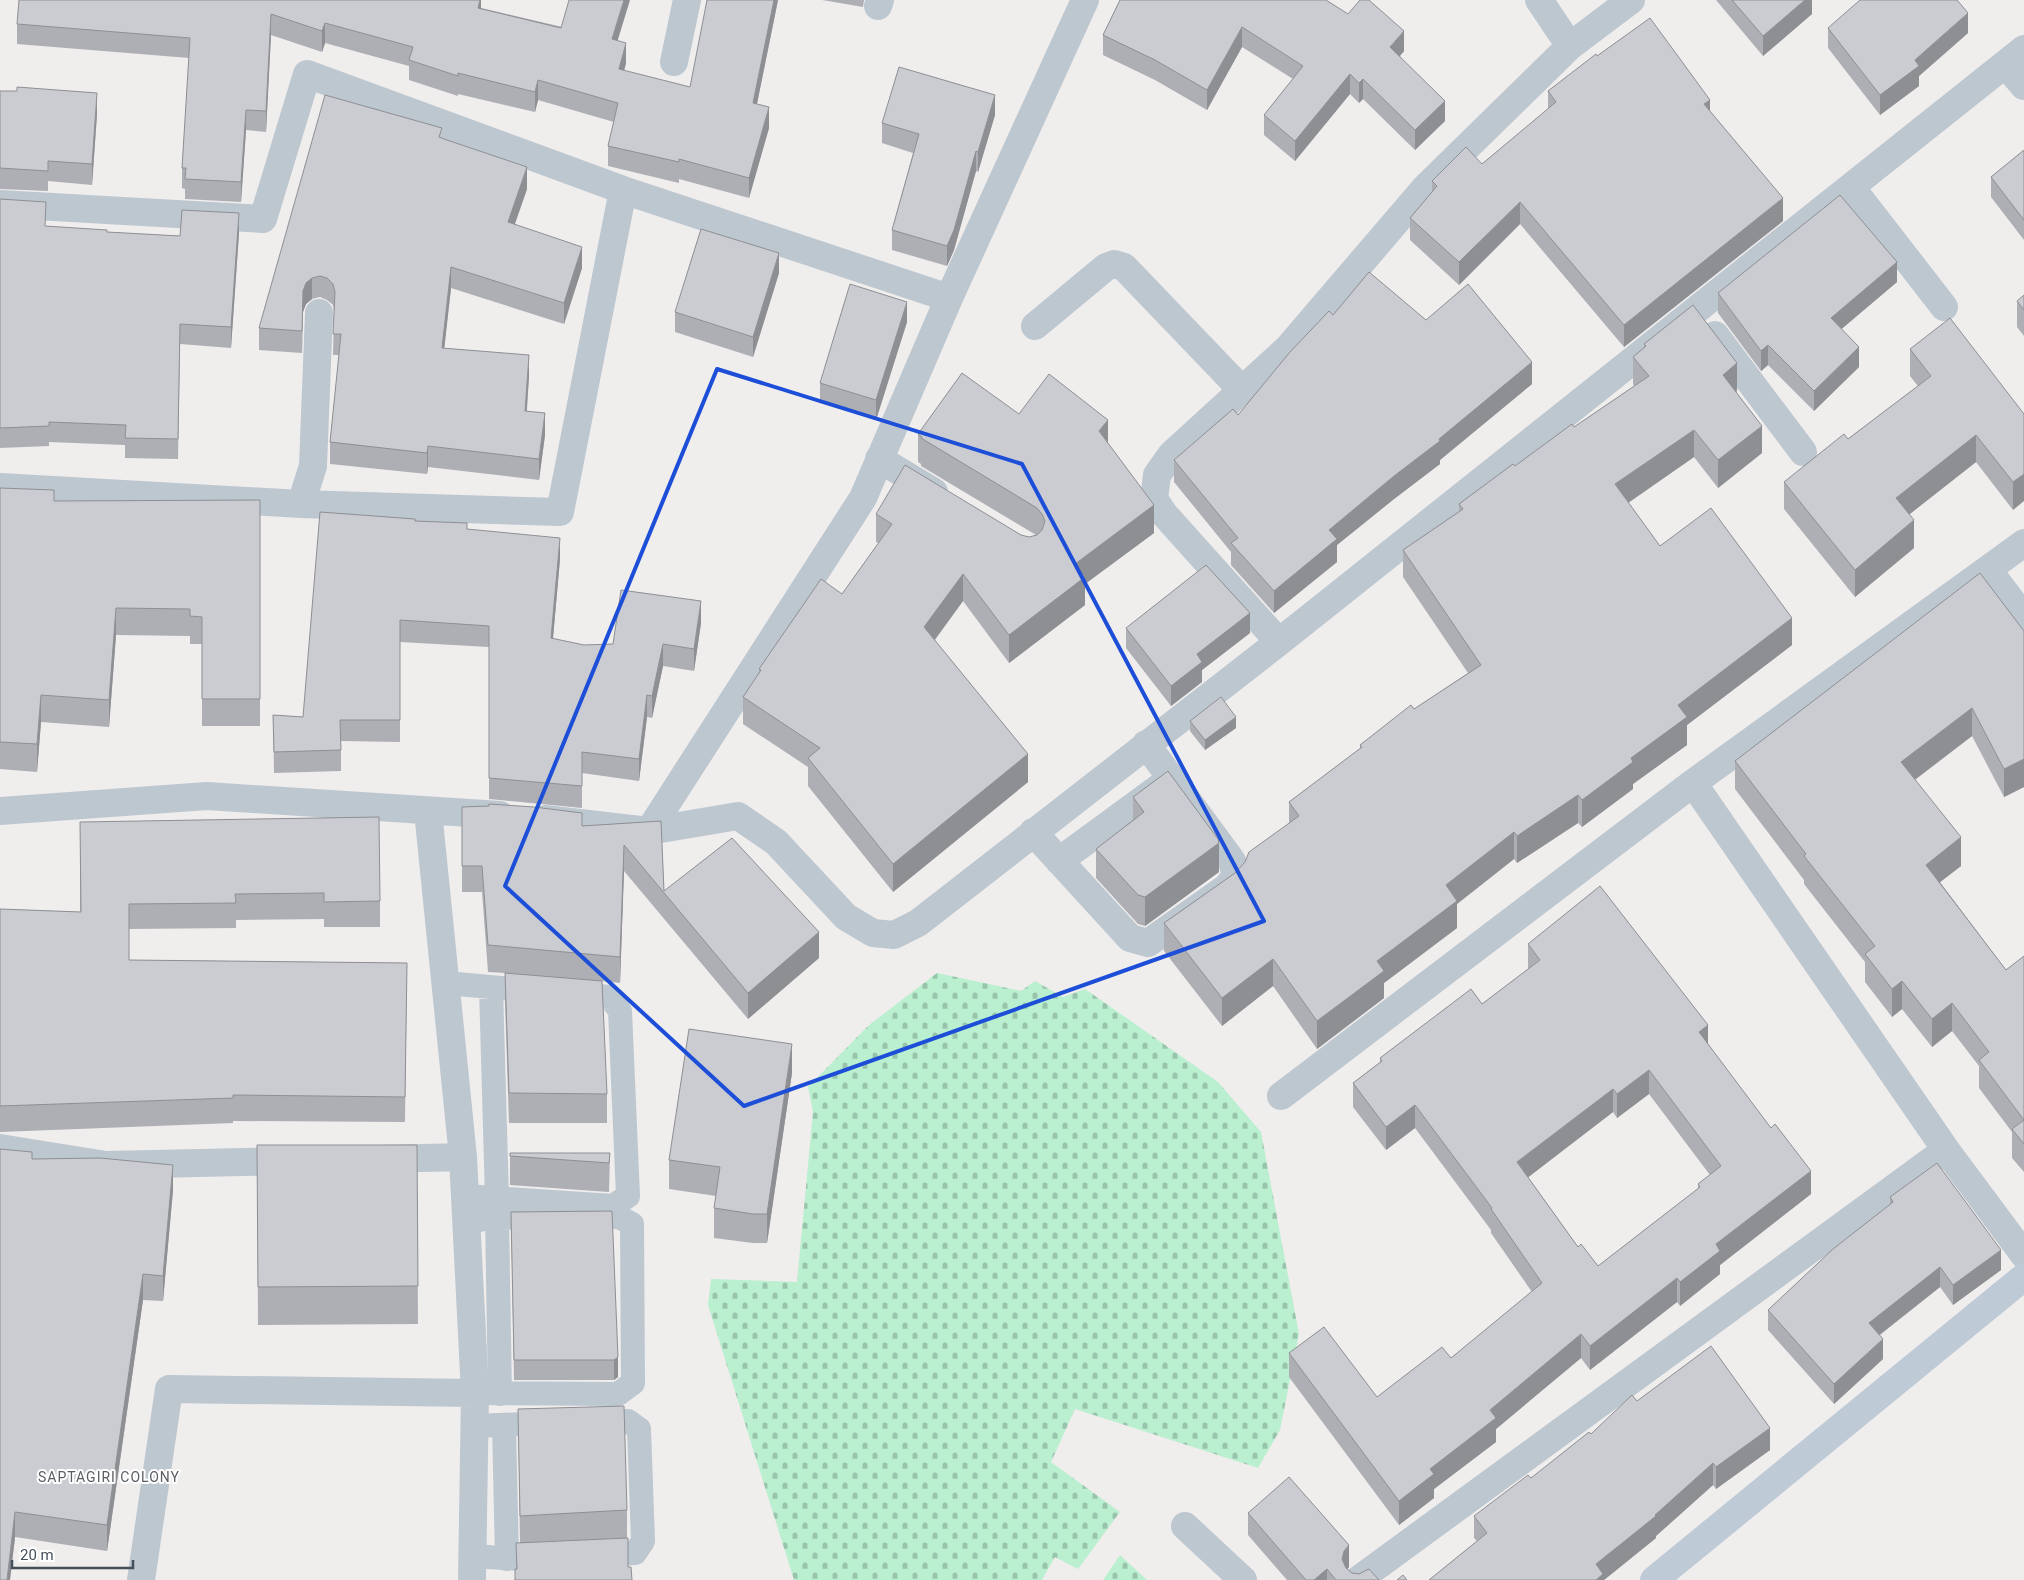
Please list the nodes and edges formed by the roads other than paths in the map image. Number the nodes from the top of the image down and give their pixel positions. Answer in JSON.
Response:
{"nodes":[{"id":1,"x":686,"y":0,"type":"edge"},
{"id":2,"x":1085,"y":0,"type":"edge"},
{"id":3,"x":1539,"y":0,"type":"edge"},
{"id":4,"x":1631,"y":0,"type":"edge"},
{"id":5,"x":1570,"y":46,"type":"junction"},
{"id":6,"x":2015,"y":56,"type":"edge"},
{"id":7,"x":674,"y":62,"type":"dead end"},
{"id":8,"x":2024,"y":86,"type":"edge"},
{"id":9,"x":1851,"y":187,"type":"junction"},
{"id":10,"x":623,"y":190,"type":"junction"},
{"id":11,"x":0,"y":204,"type":"edge"},
{"id":12,"x":949,"y":298,"type":"junction"},
{"id":13,"x":1944,"y":307,"type":"dead end"},
{"id":14,"x":1696,"y":310,"type":"junction"},
{"id":15,"x":318,"y":313,"type":"dead end"},
{"id":16,"x":1035,"y":326,"type":"dead end"},
{"id":17,"x":1242,"y":390,"type":"junction"},
{"id":18,"x":1803,"y":452,"type":"dead end"},
{"id":19,"x":879,"y":459,"type":"junction"},
{"id":20,"x":0,"y":487,"type":"edge"},
{"id":21,"x":300,"y":504,"type":"junction"},
{"id":22,"x":956,"y":505,"type":"edge"},
{"id":23,"x":2024,"y":543,"type":"edge"},
{"id":24,"x":1988,"y":570,"type":"junction"},
{"id":25,"x":2024,"y":617,"type":"edge"},
{"id":26,"x":1279,"y":642,"type":"junction"},
{"id":27,"x":1146,"y":744,"type":"junction"},
{"id":28,"x":1171,"y":779,"type":"junction"},
{"id":29,"x":1693,"y":783,"type":"junction"},
{"id":30,"x":0,"y":811,"type":"edge"},
{"id":31,"x":428,"y":811,"type":"junction"},
{"id":32,"x":649,"y":831,"type":"junction"},
{"id":33,"x":1033,"y":832,"type":"junction"},
{"id":34,"x":1059,"y":861,"type":"junction"},
{"id":35,"x":446,"y":983,"type":"junction"},
{"id":36,"x":491,"y":987,"type":"junction"},
{"id":37,"x":1281,"y":1096,"type":"dead end"},
{"id":38,"x":0,"y":1148,"type":"edge"},
{"id":39,"x":1946,"y":1150,"type":"junction"},
{"id":40,"x":464,"y":1156,"type":"junction"},
{"id":41,"x":357,"y":1159,"type":"edge"},
{"id":42,"x":318,"y":1160,"type":"edge"},
{"id":43,"x":465,"y":1196,"type":"junction"},
{"id":44,"x":497,"y":1208,"type":"junction"},
{"id":45,"x":466,"y":1223,"type":"junction"},
{"id":46,"x":2024,"y":1255,"type":"edge"},
{"id":47,"x":2024,"y":1277,"type":"edge"},
{"id":48,"x":488,"y":1394,"type":"junction"},
{"id":49,"x":504,"y":1425,"type":"junction"},
{"id":50,"x":474,"y":1426,"type":"junction"},
{"id":51,"x":1185,"y":1526,"type":"dead end"},
{"id":52,"x":507,"y":1559,"type":"junction"},
{"id":53,"x":472,"y":1568,"type":"edge"},
{"id":54,"x":141,"y":1580,"type":"edge"},
{"id":55,"x":1243,"y":1580,"type":"edge"},
{"id":56,"x":1358,"y":1580,"type":"edge"},
{"id":57,"x":1654,"y":1580,"type":"edge"}],
"edges":[{"from":1,"to":7,"type":"street"},
{"from":2,"to":12,"type":"street"},
{"from":3,"to":5,"type":"street"},
{"from":4,"to":5,"type":"street"},
{"from":5,"to":17,"type":"street"},
{"from":6,"to":8,"type":"street"},
{"from":6,"to":9,"type":"street"},
{"from":9,"to":13,"type":"street"},
{"from":9,"to":14,"type":"street"},
{"from":10,"to":11,"type":"street"},
{"from":10,"to":12,"type":"street"},
{"from":10,"to":21,"type":"street"},
{"from":12,"to":19,"type":"street"},
{"from":14,"to":18,"type":"street"},
{"from":14,"to":26,"type":"street"},
{"from":15,"to":21,"type":"street"},
{"from":16,"to":17,"type":"street"},
{"from":17,"to":26,"type":"street"},
{"from":19,"to":22,"type":"street"},
{"from":19,"to":32,"type":"street"},
{"from":20,"to":21,"type":"street"},
{"from":23,"to":24,"type":"street"},
{"from":24,"to":25,"type":"street"},
{"from":24,"to":29,"type":"street"},
{"from":26,"to":27,"type":"street"},
{"from":27,"to":28,"type":"street"},
{"from":27,"to":33,"type":"street"},
{"from":28,"to":34,"type":"street"},
{"from":28,"to":34,"type":"street"},
{"from":29,"to":37,"type":"street"},
{"from":29,"to":39,"type":"street"},
{"from":30,"to":31,"type":"street"},
{"from":31,"to":32,"type":"street"},
{"from":31,"to":35,"type":"street"},
{"from":32,"to":33,"type":"street"},
{"from":33,"to":34,"type":"street"},
{"from":35,"to":36,"type":"lane"},
{"from":35,"to":40,"type":"street"},
{"from":36,"to":44,"type":"lane"},
{"from":36,"to":44,"type":"lane"},
{"from":38,"to":42,"type":"street"},
{"from":39,"to":46,"type":"street"},
{"from":39,"to":56,"type":"street"},
{"from":40,"to":41,"type":"street"},
{"from":40,"to":43,"type":"street"},
{"from":43,"to":44,"type":"lane"},
{"from":43,"to":45,"type":"street"},
{"from":44,"to":45,"type":"lane"},
{"from":44,"to":48,"type":"lane"},
{"from":44,"to":48,"type":"lane"},
{"from":45,"to":48,"type":"street"},
{"from":47,"to":57,"type":"street"},
{"from":48,"to":50,"type":"street"},
{"from":48,"to":54,"type":"street"},
{"from":49,"to":50,"type":"lane"},
{"from":49,"to":52,"type":"lane"},
{"from":49,"to":52,"type":"lane"},
{"from":50,"to":53,"type":"street"},
{"from":51,"to":55,"type":"street"},
{"from":52,"to":53,"type":"lane"}]}
